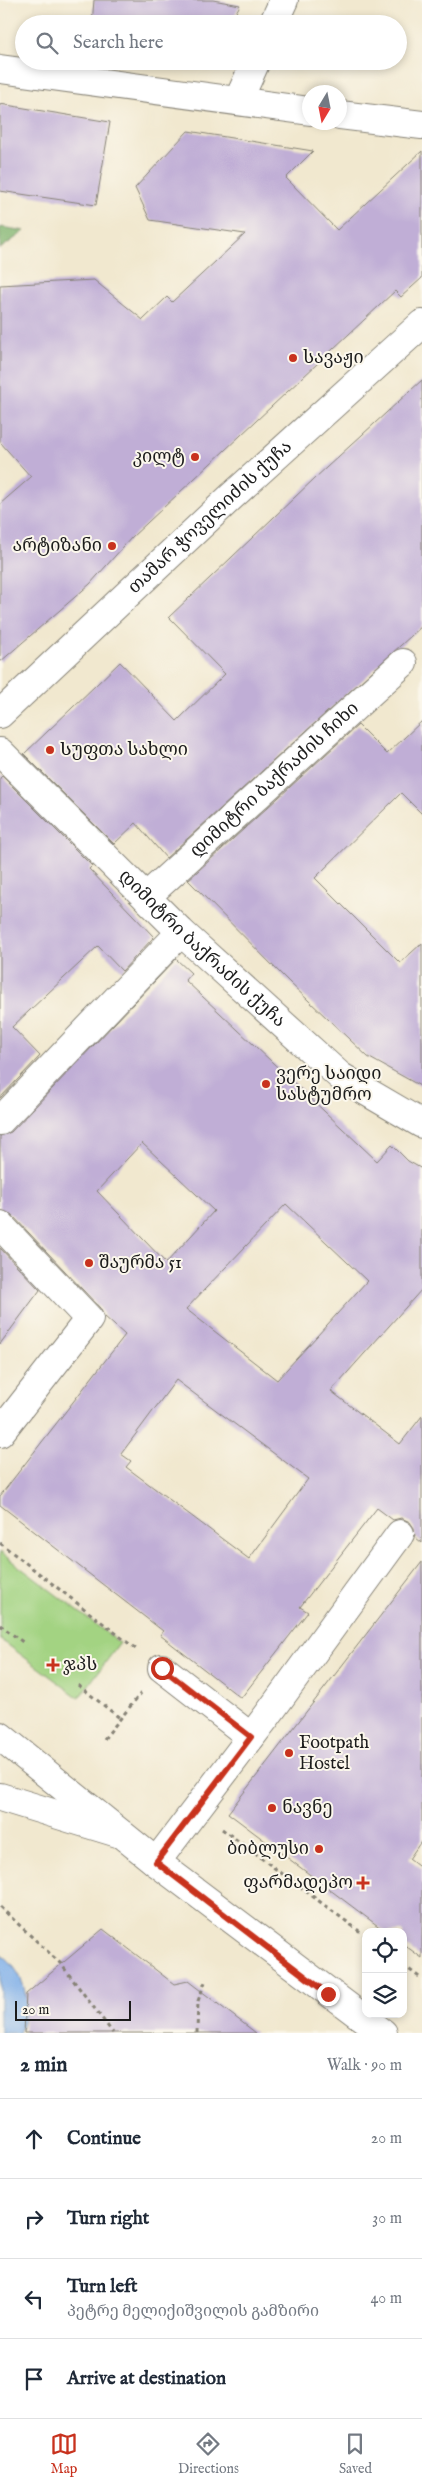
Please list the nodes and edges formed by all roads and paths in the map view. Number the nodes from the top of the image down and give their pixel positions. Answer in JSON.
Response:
{"nodes":[{"id":1,"x":284,"y":0,"type":"edge"},
{"id":2,"x":278,"y":15,"type":"edge"},
{"id":3,"x":0,"y":69,"type":"edge"},
{"id":4,"x":252,"y":70,"type":"edge"},
{"id":5,"x":238,"y":101,"type":"junction"},
{"id":6,"x":302,"y":110,"type":"edge"},
{"id":7,"x":347,"y":116,"type":"edge"},
{"id":8,"x":422,"y":126,"type":"edge"},
{"id":9,"x":422,"y":324,"type":"edge"},
{"id":10,"x":403,"y":663,"type":"dead end"},
{"id":11,"x":0,"y":714,"type":"edge"},
{"id":12,"x":0,"y":752,"type":"edge"},
{"id":13,"x":146,"y":897,"type":"junction"},
{"id":14,"x":182,"y":932,"type":"junction"},
{"id":15,"x":0,"y":1121,"type":"edge"},
{"id":16,"x":422,"y":1124,"type":"edge"},
{"id":17,"x":0,"y":1225,"type":"edge"},
{"id":18,"x":0,"y":1433,"type":"edge"},
{"id":19,"x":400,"y":1534,"type":"dead end"},
{"id":20,"x":0,"y":1543,"type":"edge"},
{"id":21,"x":0,"y":1625,"type":"edge"},
{"id":22,"x":24,"y":1643,"type":"dead end"},
{"id":23,"x":162,"y":1668,"type":"joint"},
{"id":24,"x":78,"y":1685,"type":"dead end"},
{"id":25,"x":0,"y":1736,"type":"edge"},
{"id":26,"x":251,"y":1737,"type":"junction"},
{"id":27,"x":104,"y":1739,"type":"dead end"},
{"id":28,"x":0,"y":1761,"type":"edge"},
{"id":29,"x":48,"y":1776,"type":"junction"},
{"id":30,"x":0,"y":1797,"type":"edge"},
{"id":31,"x":221,"y":1828,"type":"dead end"},
{"id":32,"x":121,"y":1834,"type":"junction"},
{"id":33,"x":156,"y":1862,"type":"junction"},
{"id":34,"x":0,"y":1907,"type":"edge"},
{"id":35,"x":362,"y":1933,"type":"edge"},
{"id":36,"x":407,"y":1968,"type":"edge"},
{"id":37,"x":422,"y":1979,"type":"edge"},
{"id":38,"x":205,"y":1982,"type":"dead end"},
{"id":39,"x":113,"y":2033,"type":"edge"},
{"id":40,"x":197,"y":2033,"type":"edge"},
{"id":41,"x":383,"y":2033,"type":"edge"}],
"edges":[{"from":1,"to":2,"type":"street"},
{"from":3,"to":5,"type":"street"},
{"from":4,"to":5,"type":"street"},
{"from":5,"to":6,"type":"street"},
{"from":7,"to":8,"type":"street"},
{"from":9,"to":11,"type":"street","name":"თამარ ჭოველიძის ქუჩა"},
{"from":10,"to":13,"type":"street","name":"დიმიტრი ბაქრაძის ჩიხი"},
{"from":12,"to":13,"type":"street","name":"დიმიტრი ბაქრაძის ქუჩა"},
{"from":13,"to":14,"type":"street","name":"დიმიტრი ბაქრაძის ქუჩა"},
{"from":14,"to":15,"type":"street"},
{"from":14,"to":16,"type":"street","name":"დიმიტრი ბაქრაძის ქუჩა"},
{"from":17,"to":18,"type":"street"},
{"from":19,"to":26,"type":"street"},
{"from":20,"to":23,"type":"path"},
{"from":21,"to":22,"type":"path"},
{"from":23,"to":26,"type":"street"},
{"from":24,"to":27,"type":"path"},
{"from":25,"to":29,"type":"street"},
{"from":26,"to":33,"type":"street"},
{"from":28,"to":29,"type":"street"},
{"from":29,"to":32,"type":"street"},
{"from":30,"to":32,"type":"street"},
{"from":31,"to":35,"type":"path"},
{"from":32,"to":33,"type":"street"},
{"from":33,"to":41,"type":"street"},
{"from":34,"to":39,"type":"path"},
{"from":36,"to":37,"type":"path"},
{"from":38,"to":40,"type":"path"}]}
